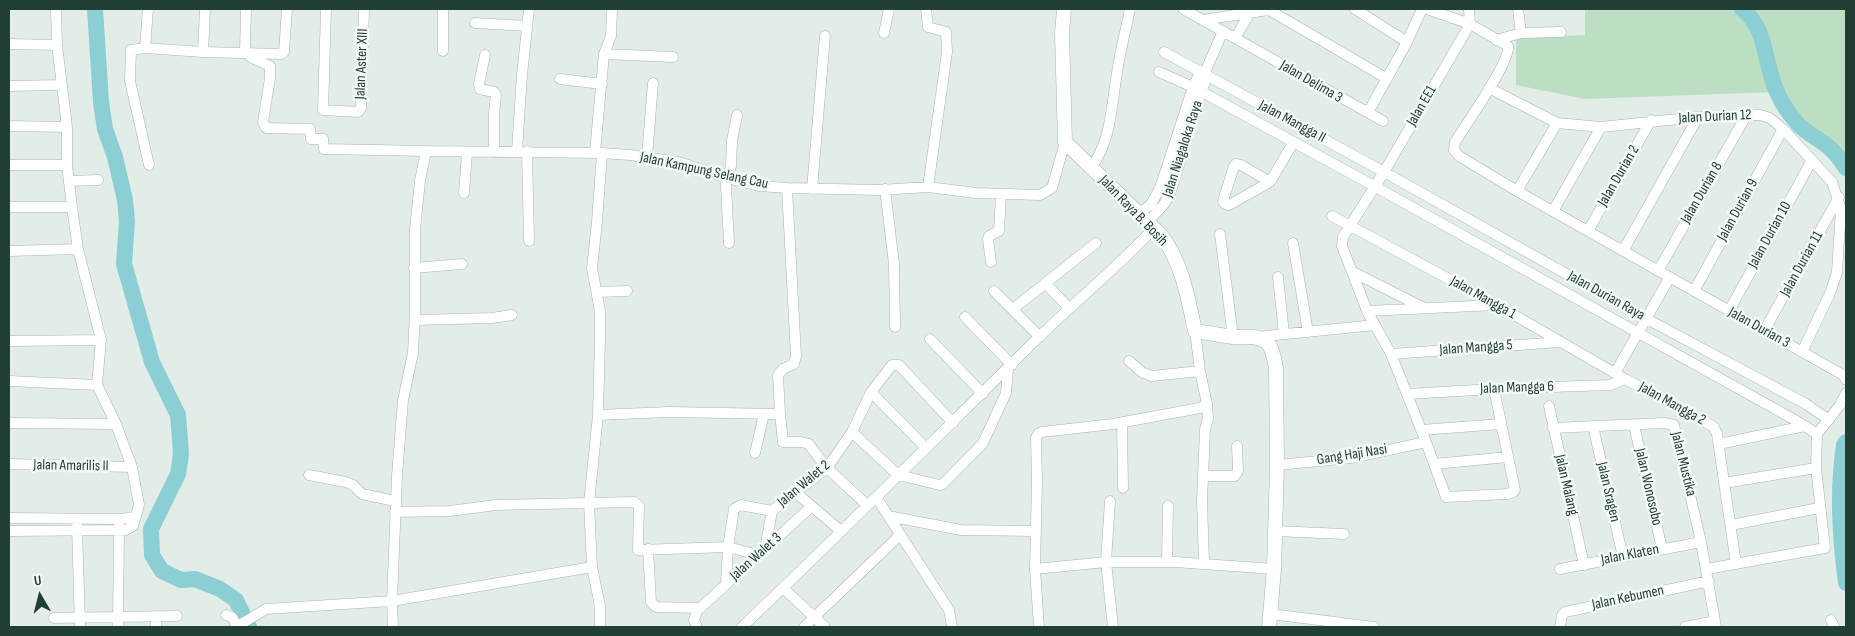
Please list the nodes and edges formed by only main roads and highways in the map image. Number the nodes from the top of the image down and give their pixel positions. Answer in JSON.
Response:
{"nodes":[{"id":1,"x":1064,"y":9,"type":"edge"},
{"id":2,"x":1270,"y":621,"type":"edge"}],
"edges":[{"from":1,"to":2,"type":"main road","name":"Jalan Raya B. Bosih"}]}
